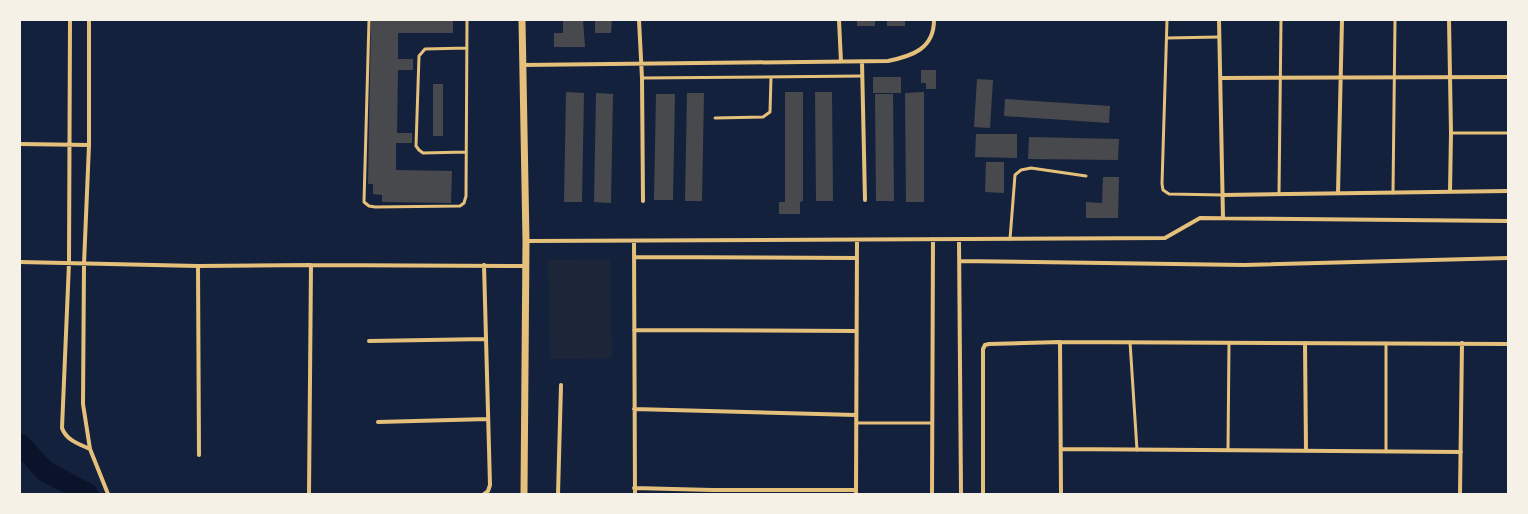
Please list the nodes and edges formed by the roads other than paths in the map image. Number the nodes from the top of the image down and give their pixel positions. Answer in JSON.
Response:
{"nodes":[{"id":1,"x":70,"y":20,"type":"edge"},
{"id":2,"x":89,"y":20,"type":"edge"},
{"id":3,"x":368,"y":20,"type":"edge"},
{"id":4,"x":467,"y":20,"type":"edge"},
{"id":5,"x":522,"y":20,"type":"edge"},
{"id":6,"x":639,"y":20,"type":"edge"},
{"id":7,"x":839,"y":20,"type":"edge"},
{"id":8,"x":934,"y":20,"type":"edge"},
{"id":9,"x":1167,"y":20,"type":"edge"},
{"id":10,"x":1220,"y":20,"type":"edge"},
{"id":11,"x":1281,"y":20,"type":"edge"},
{"id":12,"x":1342,"y":20,"type":"edge"},
{"id":13,"x":1395,"y":20,"type":"edge"},
{"id":14,"x":1449,"y":20,"type":"edge"},
{"id":15,"x":1167,"y":38,"type":"junction"},
{"id":16,"x":1219,"y":38,"type":"junction"},
{"id":17,"x":467,"y":48,"type":"junction"},
{"id":18,"x":841,"y":62,"type":"junction"},
{"id":19,"x":862,"y":62,"type":"junction"},
{"id":20,"x":640,"y":64,"type":"junction"},
{"id":21,"x":522,"y":65,"type":"junction"},
{"id":22,"x":862,"y":76,"type":"junction"},
{"id":23,"x":771,"y":77,"type":"junction"},
{"id":24,"x":1342,"y":77,"type":"junction"},
{"id":25,"x":1394,"y":77,"type":"junction"},
{"id":26,"x":1450,"y":77,"type":"junction"},
{"id":27,"x":1508,"y":77,"type":"edge"},
{"id":28,"x":642,"y":78,"type":"junction"},
{"id":29,"x":1221,"y":78,"type":"junction"},
{"id":30,"x":1281,"y":78,"type":"junction"},
{"id":31,"x":715,"y":118,"type":"dead end"},
{"id":32,"x":1450,"y":133,"type":"junction"},
{"id":33,"x":1508,"y":133,"type":"edge"},
{"id":34,"x":20,"y":144,"type":"edge"},
{"id":35,"x":70,"y":144,"type":"junction"},
{"id":36,"x":89,"y":146,"type":"junction"},
{"id":37,"x":466,"y":152,"type":"junction"},
{"id":38,"x":1086,"y":176,"type":"dead end"},
{"id":39,"x":1508,"y":191,"type":"edge"},
{"id":40,"x":1393,"y":192,"type":"junction"},
{"id":41,"x":1450,"y":192,"type":"junction"},
{"id":42,"x":1338,"y":193,"type":"junction"},
{"id":43,"x":1223,"y":194,"type":"junction"},
{"id":44,"x":1279,"y":194,"type":"junction"},
{"id":45,"x":865,"y":200,"type":"dead end"},
{"id":46,"x":643,"y":201,"type":"dead end"},
{"id":47,"x":1223,"y":218,"type":"junction"},
{"id":48,"x":1508,"y":221,"type":"edge"},
{"id":49,"x":933,"y":239,"type":"junction"},
{"id":50,"x":959,"y":239,"type":"junction"},
{"id":51,"x":1010,"y":239,"type":"junction"},
{"id":52,"x":857,"y":240,"type":"junction"},
{"id":53,"x":526,"y":241,"type":"junction"},
{"id":54,"x":634,"y":241,"type":"junction"},
{"id":55,"x":634,"y":257,"type":"junction"},
{"id":56,"x":857,"y":258,"type":"junction"},
{"id":57,"x":1508,"y":258,"type":"edge"},
{"id":58,"x":960,"y":261,"type":"junction"},
{"id":59,"x":20,"y":262,"type":"edge"},
{"id":60,"x":69,"y":263,"type":"junction"},
{"id":61,"x":84,"y":264,"type":"junction"},
{"id":62,"x":311,"y":265,"type":"junction"},
{"id":63,"x":484,"y":265,"type":"junction"},
{"id":64,"x":198,"y":266,"type":"junction"},
{"id":65,"x":526,"y":266,"type":"junction"},
{"id":66,"x":634,"y":330,"type":"junction"},
{"id":67,"x":856,"y":331,"type":"junction"},
{"id":68,"x":486,"y":339,"type":"junction"},
{"id":69,"x":369,"y":341,"type":"dead end"},
{"id":70,"x":1060,"y":342,"type":"junction"},
{"id":71,"x":1130,"y":342,"type":"junction"},
{"id":72,"x":1229,"y":343,"type":"junction"},
{"id":73,"x":1305,"y":343,"type":"junction"},
{"id":74,"x":1386,"y":343,"type":"junction"},
{"id":75,"x":1462,"y":343,"type":"junction"},
{"id":76,"x":1508,"y":344,"type":"edge"},
{"id":77,"x":560,"y":385,"type":"dead end"},
{"id":78,"x":634,"y":409,"type":"junction"},
{"id":79,"x":856,"y":415,"type":"junction"},
{"id":80,"x":488,"y":419,"type":"junction"},
{"id":81,"x":378,"y":422,"type":"dead end"},
{"id":82,"x":932,"y":422,"type":"junction"},
{"id":83,"x":856,"y":423,"type":"junction"},
{"id":84,"x":90,"y":449,"type":"junction"},
{"id":85,"x":1061,"y":449,"type":"junction"},
{"id":86,"x":1137,"y":450,"type":"junction"},
{"id":87,"x":1228,"y":450,"type":"junction"},
{"id":88,"x":1306,"y":450,"type":"junction"},
{"id":89,"x":1386,"y":451,"type":"junction"},
{"id":90,"x":1461,"y":452,"type":"junction"},
{"id":91,"x":199,"y":455,"type":"dead end"},
{"id":92,"x":634,"y":488,"type":"junction"},
{"id":93,"x":712,"y":492,"type":"edge"},
{"id":94,"x":856,"y":492,"type":"edge"},
{"id":95,"x":108,"y":494,"type":"edge"},
{"id":96,"x":309,"y":494,"type":"edge"},
{"id":97,"x":484,"y":494,"type":"edge"},
{"id":98,"x":524,"y":494,"type":"edge"},
{"id":99,"x":558,"y":494,"type":"edge"},
{"id":100,"x":634,"y":494,"type":"edge"},
{"id":101,"x":932,"y":494,"type":"edge"},
{"id":102,"x":961,"y":494,"type":"edge"},
{"id":103,"x":983,"y":494,"type":"edge"},
{"id":104,"x":1062,"y":494,"type":"edge"},
{"id":105,"x":1460,"y":494,"type":"edge"}],
"edges":[{"from":1,"to":35,"type":"street"},
{"from":2,"to":36,"type":"street"},
{"from":3,"to":37,"type":"lane"},
{"from":4,"to":17,"type":"lane"},
{"from":5,"to":21,"type":"street"},
{"from":6,"to":20,"type":"street"},
{"from":7,"to":18,"type":"street"},
{"from":8,"to":19,"type":"street"},
{"from":9,"to":15,"type":"lane"},
{"from":10,"to":16,"type":"street"},
{"from":11,"to":30,"type":"lane"},
{"from":12,"to":24,"type":"street"},
{"from":13,"to":25,"type":"lane"},
{"from":14,"to":26,"type":"street"},
{"from":15,"to":16,"type":"lane"},
{"from":15,"to":43,"type":"lane"},
{"from":16,"to":29,"type":"street"},
{"from":17,"to":37,"type":"lane"},
{"from":17,"to":37,"type":"lane"},
{"from":18,"to":19,"type":"street"},
{"from":18,"to":20,"type":"street"},
{"from":19,"to":22,"type":"street"},
{"from":20,"to":21,"type":"street"},
{"from":20,"to":28,"type":"street"},
{"from":21,"to":53,"type":"street"},
{"from":22,"to":23,"type":"lane"},
{"from":22,"to":45,"type":"street"},
{"from":23,"to":28,"type":"lane"},
{"from":23,"to":31,"type":"lane"},
{"from":24,"to":25,"type":"street"},
{"from":24,"to":30,"type":"street"},
{"from":24,"to":42,"type":"street"},
{"from":25,"to":26,"type":"street"},
{"from":25,"to":40,"type":"lane"},
{"from":26,"to":27,"type":"street"},
{"from":26,"to":32,"type":"street"},
{"from":28,"to":46,"type":"street"},
{"from":29,"to":30,"type":"street"},
{"from":29,"to":43,"type":"street"},
{"from":30,"to":44,"type":"lane"},
{"from":32,"to":33,"type":"lane"},
{"from":32,"to":41,"type":"street"},
{"from":34,"to":35,"type":"street"},
{"from":35,"to":36,"type":"street"},
{"from":35,"to":60,"type":"street"},
{"from":36,"to":61,"type":"street"},
{"from":38,"to":51,"type":"lane"},
{"from":39,"to":41,"type":"street"},
{"from":40,"to":41,"type":"street"},
{"from":40,"to":42,"type":"street"},
{"from":42,"to":44,"type":"street"},
{"from":43,"to":44,"type":"street"},
{"from":43,"to":47,"type":"street"},
{"from":47,"to":48,"type":"street"},
{"from":47,"to":51,"type":"street"},
{"from":49,"to":50,"type":"street"},
{"from":49,"to":52,"type":"street"},
{"from":49,"to":82,"type":"street"},
{"from":50,"to":51,"type":"street"},
{"from":50,"to":58,"type":"street"},
{"from":52,"to":54,"type":"street"},
{"from":52,"to":56,"type":"street"},
{"from":53,"to":54,"type":"street"},
{"from":53,"to":65,"type":"street"},
{"from":54,"to":55,"type":"street"},
{"from":55,"to":56,"type":"street"},
{"from":55,"to":66,"type":"street"},
{"from":56,"to":67,"type":"street"},
{"from":57,"to":58,"type":"street"},
{"from":58,"to":102,"type":"street"},
{"from":59,"to":60,"type":"street"},
{"from":60,"to":61,"type":"street"},
{"from":60,"to":84,"type":"street"},
{"from":61,"to":64,"type":"street"},
{"from":61,"to":84,"type":"street"},
{"from":62,"to":63,"type":"street"},
{"from":62,"to":64,"type":"street"},
{"from":62,"to":96,"type":"street"},
{"from":63,"to":65,"type":"street"},
{"from":63,"to":68,"type":"street"},
{"from":64,"to":91,"type":"street"},
{"from":65,"to":98,"type":"street"},
{"from":66,"to":67,"type":"street"},
{"from":66,"to":78,"type":"street"},
{"from":67,"to":79,"type":"street"},
{"from":68,"to":69,"type":"street"},
{"from":68,"to":80,"type":"street"},
{"from":70,"to":71,"type":"street"},
{"from":70,"to":85,"type":"street"},
{"from":70,"to":103,"type":"street"},
{"from":71,"to":72,"type":"street"},
{"from":71,"to":86,"type":"lane"},
{"from":72,"to":73,"type":"street"},
{"from":72,"to":87,"type":"lane"},
{"from":73,"to":74,"type":"street"},
{"from":73,"to":88,"type":"street"},
{"from":74,"to":75,"type":"street"},
{"from":74,"to":89,"type":"lane"},
{"from":75,"to":76,"type":"street"},
{"from":75,"to":90,"type":"street"},
{"from":77,"to":99,"type":"street"},
{"from":78,"to":79,"type":"street"},
{"from":78,"to":92,"type":"street"},
{"from":79,"to":83,"type":"street"},
{"from":80,"to":81,"type":"street"},
{"from":80,"to":97,"type":"street"},
{"from":82,"to":83,"type":"lane"},
{"from":82,"to":101,"type":"street"},
{"from":83,"to":94,"type":"street"},
{"from":84,"to":95,"type":"street"},
{"from":85,"to":86,"type":"street"},
{"from":85,"to":104,"type":"street"},
{"from":86,"to":87,"type":"street"},
{"from":87,"to":88,"type":"street"},
{"from":88,"to":89,"type":"street"},
{"from":89,"to":90,"type":"street"},
{"from":90,"to":105,"type":"street"},
{"from":92,"to":93,"type":"street"},
{"from":92,"to":100,"type":"street"},
{"from":93,"to":94,"type":"street"}]}
